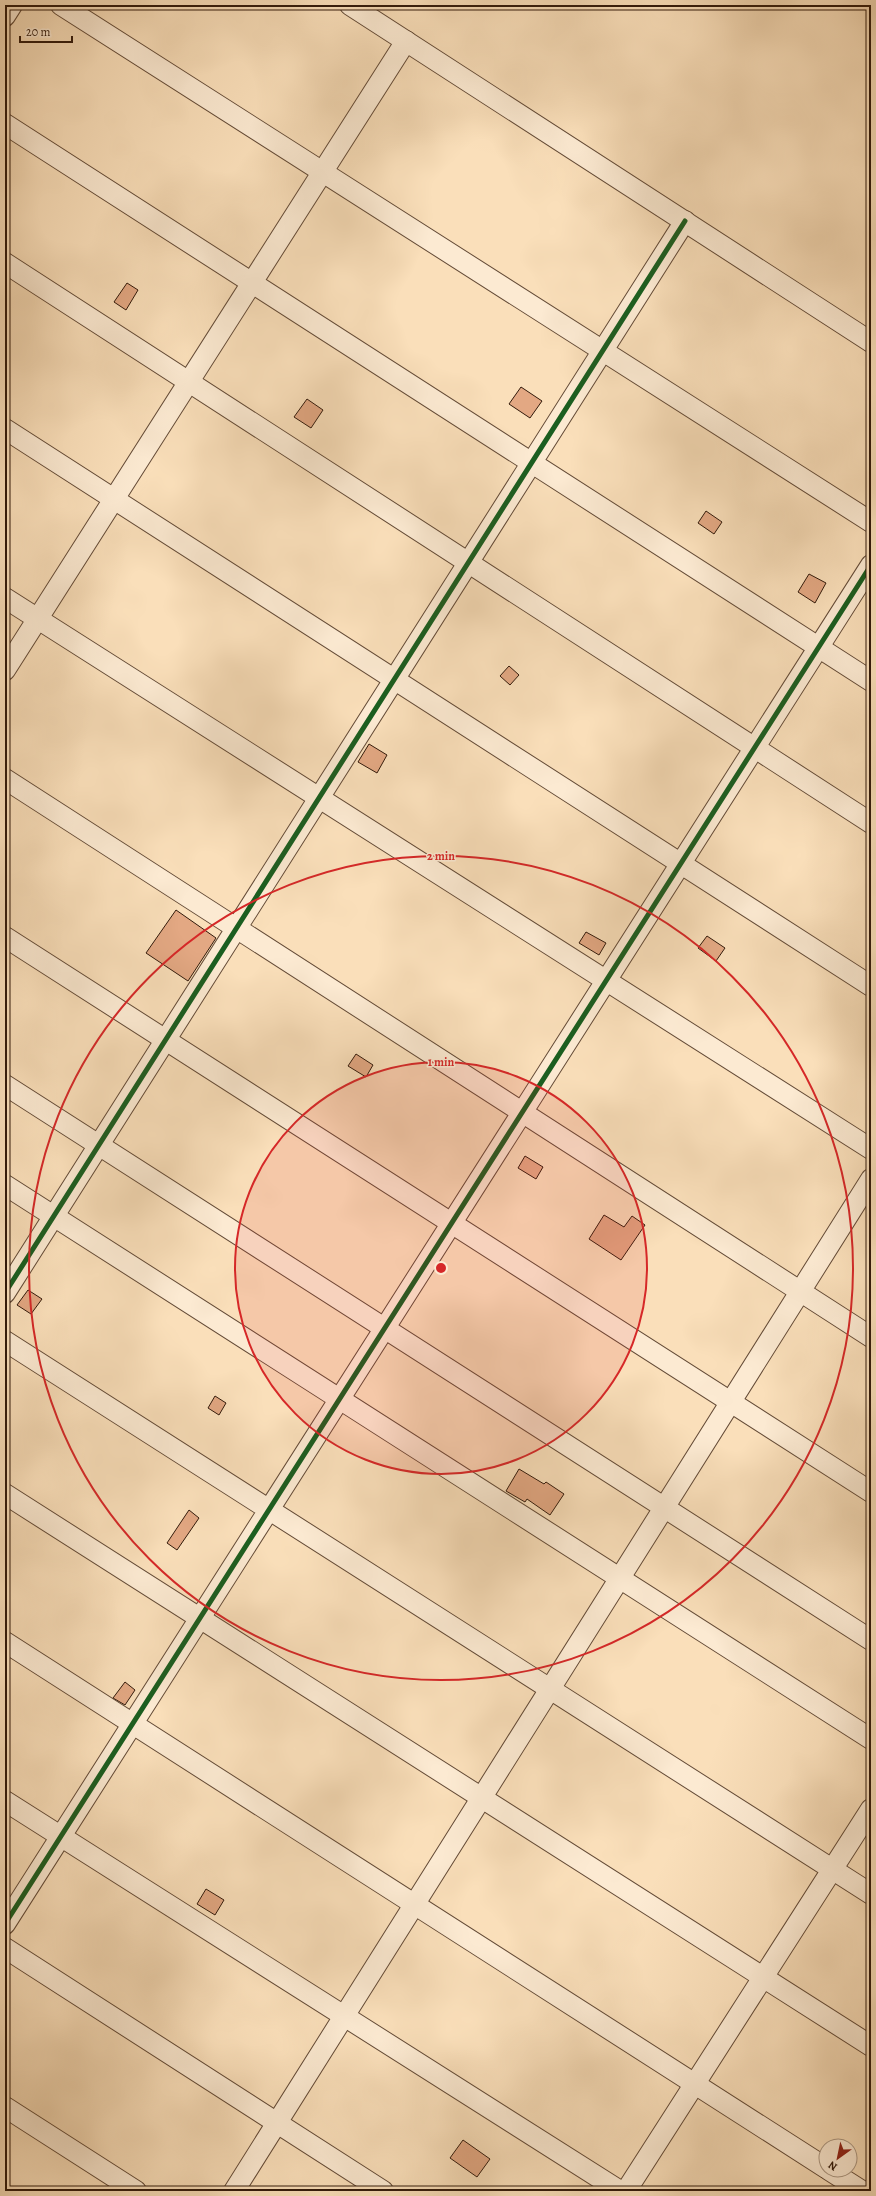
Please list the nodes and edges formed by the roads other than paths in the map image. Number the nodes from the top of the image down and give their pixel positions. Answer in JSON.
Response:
{"nodes":[{"id":1,"x":12,"y":5,"type":"edge"},
{"id":2,"x":61,"y":5,"type":"edge"},
{"id":3,"x":350,"y":5,"type":"edge"},
{"id":4,"x":5,"y":16,"type":"edge"},
{"id":5,"x":406,"y":41,"type":"junction"},
{"id":6,"x":5,"y":124,"type":"edge"},
{"id":7,"x":322,"y":172,"type":"junction"},
{"id":8,"x":685,"y":222,"type":"junction"},
{"id":9,"x":5,"y":263,"type":"edge"},
{"id":10,"x":252,"y":282,"type":"junction"},
{"id":11,"x":871,"y":342,"type":"edge"},
{"id":12,"x":603,"y":351,"type":"junction"},
{"id":13,"x":189,"y":382,"type":"junction"},
{"id":14,"x":5,"y":429,"type":"edge"},
{"id":15,"x":532,"y":463,"type":"junction"},
{"id":16,"x":114,"y":499,"type":"junction"},
{"id":17,"x":871,"y":522,"type":"edge"},
{"id":18,"x":469,"y":563,"type":"junction"},
{"id":19,"x":871,"y":565,"type":"edge"},
{"id":20,"x":5,"y":598,"type":"edge"},
{"id":21,"x":38,"y":618,"type":"junction"},
{"id":22,"x":819,"y":647,"type":"junction"},
{"id":23,"x":5,"y":670,"type":"edge"},
{"id":24,"x":394,"y":680,"type":"junction"},
{"id":25,"x":871,"y":681,"type":"edge"},
{"id":26,"x":755,"y":748,"type":"junction"},
{"id":27,"x":5,"y":779,"type":"edge"},
{"id":28,"x":319,"y":798,"type":"junction"},
{"id":29,"x":871,"y":823,"type":"edge"},
{"id":30,"x":681,"y":864,"type":"junction"},
{"id":31,"x":237,"y":928,"type":"junction"},
{"id":32,"x":5,"y":937,"type":"edge"},
{"id":33,"x":606,"y":981,"type":"junction"},
{"id":34,"x":871,"y":986,"type":"edge"},
{"id":35,"x":166,"y":1040,"type":"junction"},
{"id":36,"x":5,"y":1085,"type":"edge"},
{"id":37,"x":522,"y":1112,"type":"junction"},
{"id":38,"x":99,"y":1145,"type":"junction"},
{"id":39,"x":871,"y":1149,"type":"edge"},
{"id":40,"x":871,"y":1179,"type":"edge"},
{"id":41,"x":5,"y":1185,"type":"edge"},
{"id":42,"x":54,"y":1217,"type":"junction"},
{"id":43,"x":452,"y":1224,"type":"junction"},
{"id":44,"x":800,"y":1292,"type":"junction"},
{"id":45,"x":5,"y":1293,"type":"edge"},
{"id":46,"x":385,"y":1328,"type":"junction"},
{"id":47,"x":871,"y":1337,"type":"edge"},
{"id":48,"x":5,"y":1341,"type":"edge"},
{"id":49,"x":339,"y":1399,"type":"junction"},
{"id":50,"x":730,"y":1402,"type":"junction"},
{"id":51,"x":871,"y":1492,"type":"edge"},
{"id":52,"x":5,"y":1494,"type":"edge"},
{"id":53,"x":664,"y":1507,"type":"junction"},
{"id":54,"x":269,"y":1510,"type":"junction"},
{"id":55,"x":619,"y":1578,"type":"junction"},
{"id":56,"x":200,"y":1618,"type":"junction"},
{"id":57,"x":871,"y":1640,"type":"edge"},
{"id":58,"x":5,"y":1642,"type":"edge"},
{"id":59,"x":550,"y":1689,"type":"junction"},
{"id":60,"x":133,"y":1724,"type":"junction"},
{"id":61,"x":871,"y":1739,"type":"edge"},
{"id":62,"x":481,"y":1798,"type":"junction"},
{"id":63,"x":5,"y":1801,"type":"edge"},
{"id":64,"x":871,"y":1809,"type":"edge"},
{"id":65,"x":61,"y":1836,"type":"junction"},
{"id":66,"x":832,"y":1870,"type":"junction"},
{"id":67,"x":871,"y":1894,"type":"edge"},
{"id":68,"x":414,"y":1904,"type":"junction"},
{"id":69,"x":5,"y":1924,"type":"edge"},
{"id":70,"x":5,"y":1948,"type":"edge"},
{"id":71,"x":763,"y":1977,"type":"junction"},
{"id":72,"x":344,"y":2016,"type":"junction"},
{"id":73,"x":871,"y":2046,"type":"edge"},
{"id":74,"x":695,"y":2084,"type":"junction"},
{"id":75,"x":5,"y":2106,"type":"edge"},
{"id":76,"x":276,"y":2123,"type":"junction"},
{"id":77,"x":818,"y":2163,"type":"edge"},
{"id":78,"x":842,"y":2178,"type":"edge"},
{"id":79,"x":136,"y":2191,"type":"edge"},
{"id":80,"x":234,"y":2191,"type":"edge"},
{"id":81,"x":383,"y":2191,"type":"edge"},
{"id":82,"x":620,"y":2191,"type":"edge"},
{"id":83,"x":626,"y":2191,"type":"edge"},
{"id":84,"x":862,"y":2191,"type":"edge"}],
"edges":[{"from":1,"to":4,"type":"street"},
{"from":2,"to":7,"type":"street"},
{"from":3,"to":5,"type":"street"},
{"from":5,"to":7,"type":"street"},
{"from":5,"to":8,"type":"street"},
{"from":6,"to":10,"type":"street"},
{"from":7,"to":10,"type":"street"},
{"from":7,"to":12,"type":"street"},
{"from":8,"to":11,"type":"street"},
{"from":8,"to":12,"type":"street"},
{"from":9,"to":13,"type":"street"},
{"from":10,"to":13,"type":"street"},
{"from":10,"to":15,"type":"street"},
{"from":12,"to":15,"type":"street"},
{"from":12,"to":17,"type":"street"},
{"from":13,"to":16,"type":"street"},
{"from":13,"to":18,"type":"street"},
{"from":14,"to":16,"type":"street"},
{"from":15,"to":18,"type":"street"},
{"from":15,"to":22,"type":"street"},
{"from":16,"to":21,"type":"street"},
{"from":16,"to":24,"type":"street"},
{"from":18,"to":24,"type":"street"},
{"from":18,"to":26,"type":"street"},
{"from":19,"to":22,"type":"street"},
{"from":20,"to":21,"type":"street"},
{"from":21,"to":23,"type":"street"},
{"from":21,"to":28,"type":"street"},
{"from":22,"to":25,"type":"street"},
{"from":22,"to":26,"type":"street"},
{"from":24,"to":28,"type":"street"},
{"from":24,"to":30,"type":"street"},
{"from":26,"to":29,"type":"street"},
{"from":26,"to":30,"type":"street"},
{"from":27,"to":31,"type":"street"},
{"from":28,"to":31,"type":"street"},
{"from":28,"to":33,"type":"street"},
{"from":30,"to":33,"type":"street"},
{"from":30,"to":34,"type":"street"},
{"from":31,"to":35,"type":"street"},
{"from":31,"to":37,"type":"street"},
{"from":32,"to":35,"type":"street"},
{"from":33,"to":37,"type":"street"},
{"from":33,"to":39,"type":"street"},
{"from":35,"to":38,"type":"street"},
{"from":35,"to":43,"type":"street"},
{"from":36,"to":38,"type":"street"},
{"from":37,"to":43,"type":"street"},
{"from":37,"to":44,"type":"street"},
{"from":38,"to":42,"type":"street"},
{"from":38,"to":46,"type":"street"},
{"from":40,"to":44,"type":"street"},
{"from":41,"to":42,"type":"street"},
{"from":42,"to":45,"type":"street"},
{"from":42,"to":49,"type":"street"},
{"from":43,"to":46,"type":"street"},
{"from":43,"to":50,"type":"street"},
{"from":44,"to":47,"type":"street"},
{"from":44,"to":50,"type":"street"},
{"from":46,"to":49,"type":"street"},
{"from":46,"to":53,"type":"street"},
{"from":48,"to":54,"type":"street"},
{"from":49,"to":54,"type":"street"},
{"from":49,"to":55,"type":"street"},
{"from":50,"to":51,"type":"street"},
{"from":50,"to":53,"type":"street"},
{"from":52,"to":56,"type":"street"},
{"from":53,"to":55,"type":"street"},
{"from":53,"to":57,"type":"street"},
{"from":54,"to":56,"type":"street"},
{"from":54,"to":59,"type":"street"},
{"from":55,"to":59,"type":"street"},
{"from":55,"to":61,"type":"street"},
{"from":56,"to":60,"type":"street"},
{"from":56,"to":62,"type":"street"},
{"from":58,"to":60,"type":"street"},
{"from":59,"to":62,"type":"street"},
{"from":59,"to":66,"type":"street"},
{"from":60,"to":65,"type":"street"},
{"from":60,"to":68,"type":"street"},
{"from":62,"to":68,"type":"street"},
{"from":62,"to":71,"type":"street"},
{"from":63,"to":65,"type":"street"},
{"from":64,"to":66,"type":"street"},
{"from":65,"to":69,"type":"street"},
{"from":65,"to":72,"type":"street"},
{"from":66,"to":67,"type":"street"},
{"from":66,"to":71,"type":"street"},
{"from":68,"to":72,"type":"street"},
{"from":68,"to":74,"type":"street"},
{"from":70,"to":76,"type":"street"},
{"from":71,"to":73,"type":"street"},
{"from":71,"to":74,"type":"street"},
{"from":72,"to":76,"type":"street"},
{"from":72,"to":82,"type":"street"},
{"from":74,"to":77,"type":"street"},
{"from":74,"to":83,"type":"street"},
{"from":75,"to":79,"type":"street"},
{"from":76,"to":80,"type":"street"},
{"from":76,"to":81,"type":"street"},
{"from":78,"to":84,"type":"street"}]}
